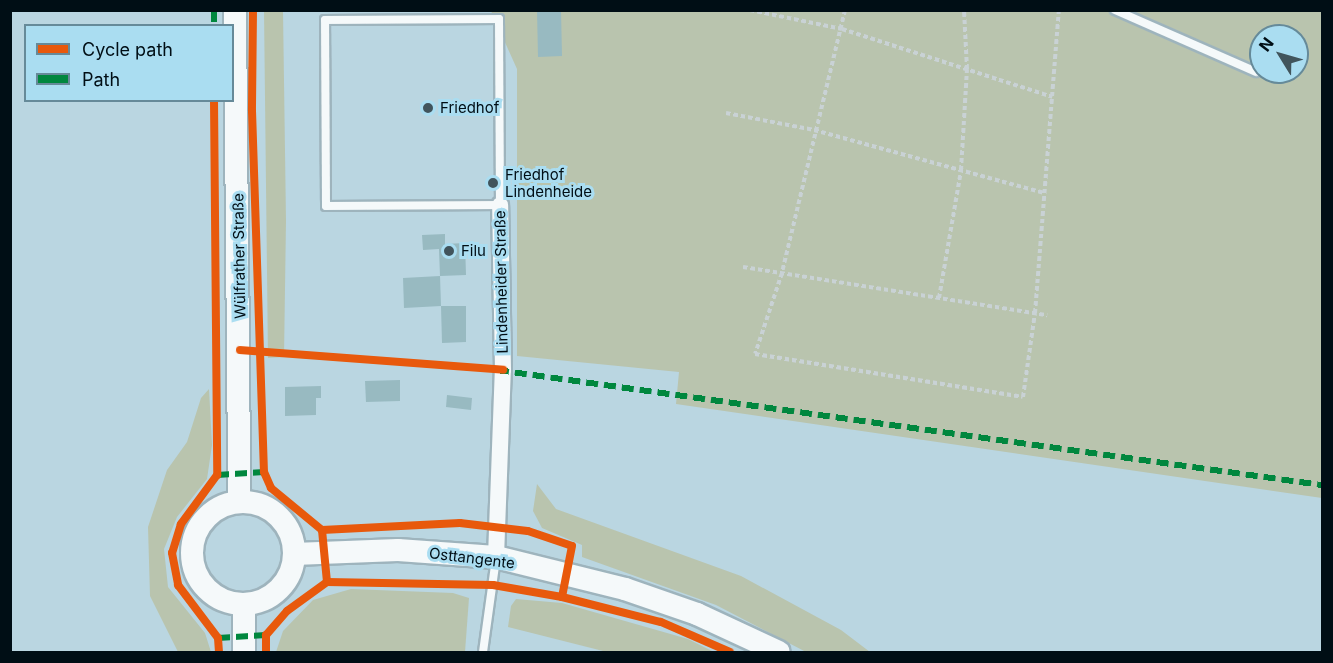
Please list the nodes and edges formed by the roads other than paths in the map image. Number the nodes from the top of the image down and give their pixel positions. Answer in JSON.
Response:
{"nodes":[{"id":1,"x":236,"y":10,"type":"edge"},
{"id":2,"x":1115,"y":10,"type":"edge"},
{"id":3,"x":1249,"y":69,"type":"edge"},
{"id":4,"x":500,"y":204,"type":"junction"},
{"id":5,"x":239,"y":502,"type":"junction"},
{"id":6,"x":294,"y":554,"type":"junction"},
{"id":7,"x":496,"y":557,"type":"junction"},
{"id":8,"x":244,"y":604,"type":"junction"},
{"id":9,"x":244,"y":652,"type":"edge"},
{"id":10,"x":483,"y":652,"type":"edge"},
{"id":11,"x":779,"y":652,"type":"edge"}],
"edges":[{"from":1,"to":5,"type":"main road","name":"Wülfrather Straße"},
{"from":2,"to":3,"type":"lane"},
{"from":4,"to":4,"type":"lane","name":"Lindenheider Straße"},
{"from":4,"to":7,"type":"street","name":"Lindenheider Straße"},
{"from":5,"to":6,"type":"main road"},
{"from":5,"to":8,"type":"main road"},
{"from":6,"to":7,"type":"main road","name":"Osttangente"},
{"from":6,"to":8,"type":"main road"},
{"from":7,"to":10,"type":"lane","name":"Lindenheider Straße"},
{"from":7,"to":11,"type":"main road","name":"Osttangente"},
{"from":8,"to":9,"type":"main road"}]}
